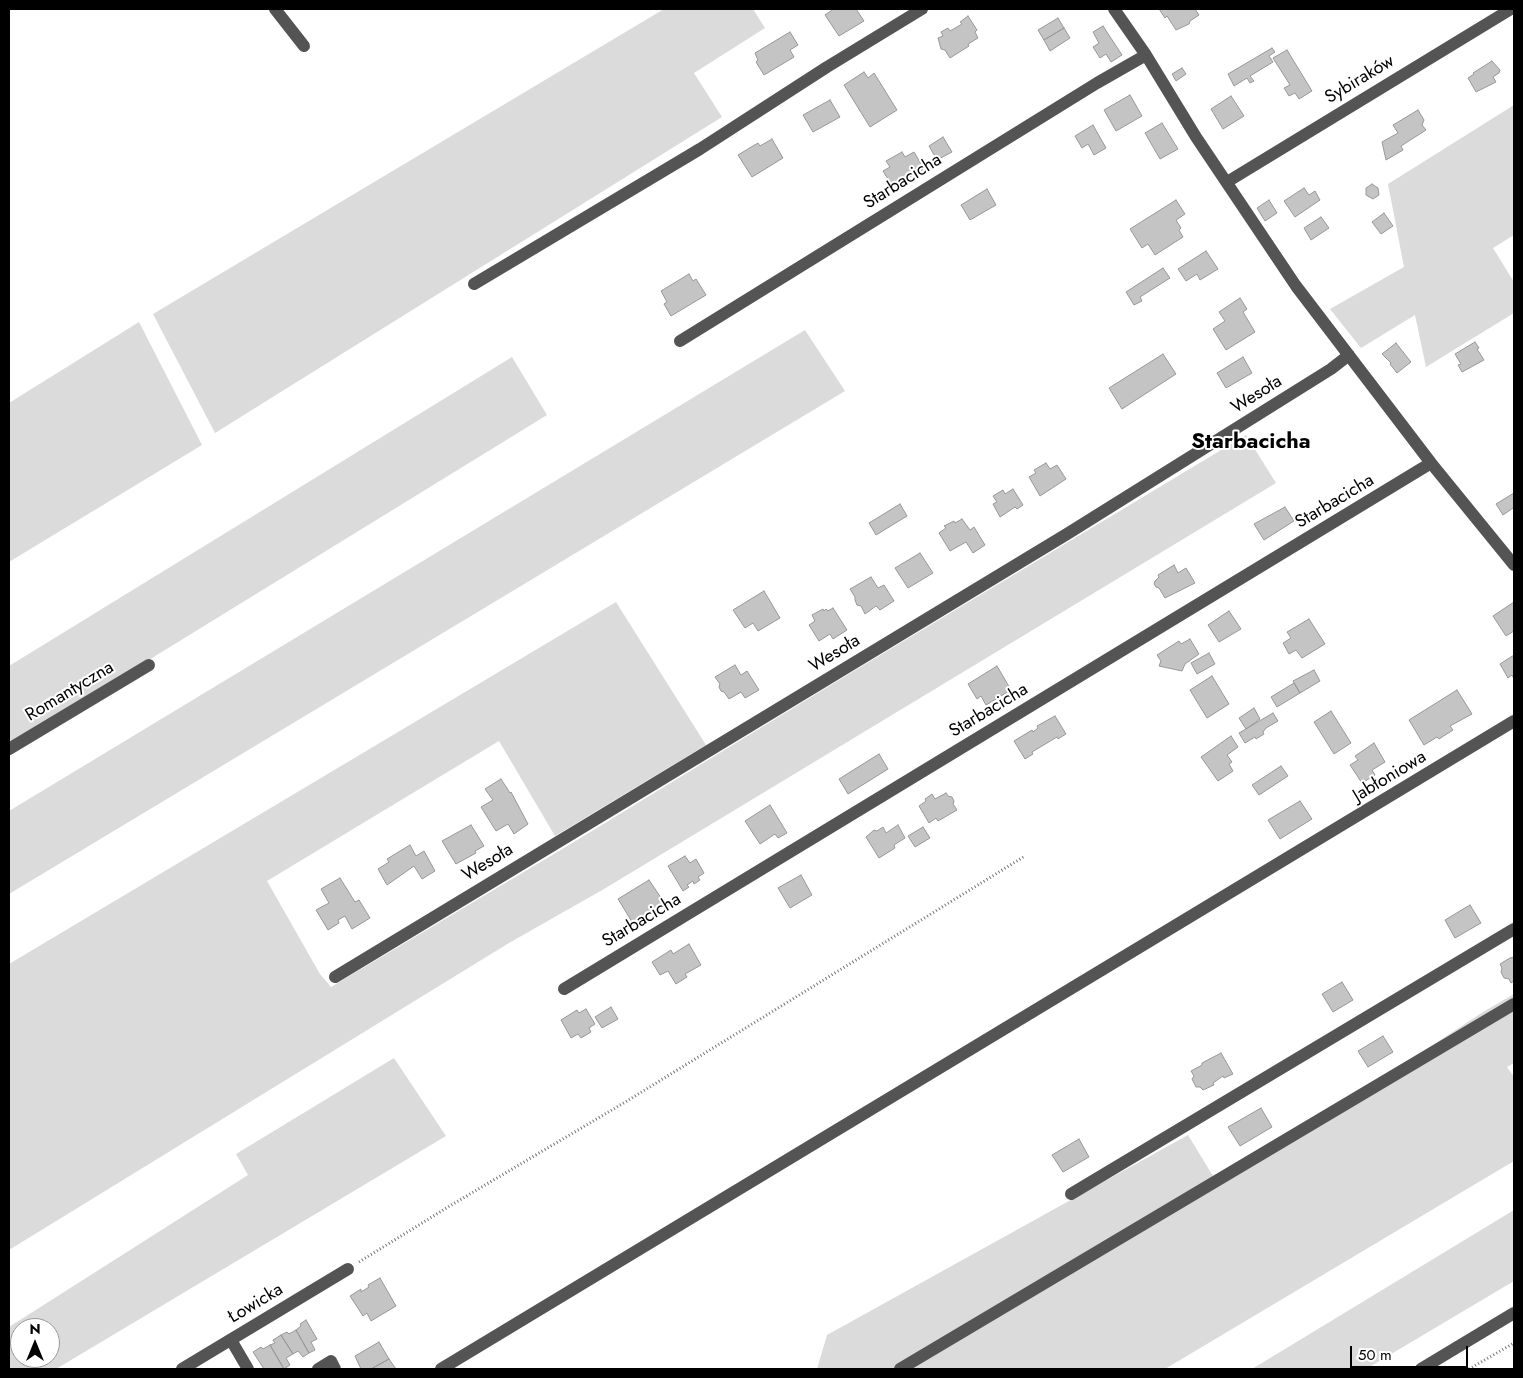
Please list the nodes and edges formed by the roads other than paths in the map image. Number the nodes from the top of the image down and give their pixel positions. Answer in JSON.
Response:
{"nodes":[{"id":1,"x":275,"y":9,"type":"edge"},
{"id":2,"x":922,"y":9,"type":"edge"},
{"id":3,"x":1114,"y":9,"type":"edge"},
{"id":4,"x":1511,"y":9,"type":"edge"},
{"id":5,"x":304,"y":46,"type":"dead end"},
{"id":6,"x":1146,"y":55,"type":"junction"},
{"id":7,"x":1227,"y":182,"type":"junction"},
{"id":8,"x":474,"y":284,"type":"dead end"},
{"id":9,"x":680,"y":340,"type":"dead end"},
{"id":10,"x":1349,"y":355,"type":"junction"},
{"id":11,"x":1431,"y":463,"type":"junction"},
{"id":12,"x":1512,"y":557,"type":"edge"},
{"id":13,"x":149,"y":665,"type":"dead end"},
{"id":14,"x":1514,"y":721,"type":"edge"},
{"id":15,"x":9,"y":749,"type":"edge"},
{"id":16,"x":1514,"y":929,"type":"edge"},
{"id":17,"x":336,"y":977,"type":"dead end"},
{"id":18,"x":564,"y":989,"type":"dead end"},
{"id":19,"x":1514,"y":1004,"type":"edge"},
{"id":20,"x":1071,"y":1194,"type":"dead end"},
{"id":21,"x":348,"y":1269,"type":"road end"},
{"id":22,"x":1514,"y":1313,"type":"edge"},
{"id":23,"x":230,"y":1340,"type":"junction"},
{"id":24,"x":1436,"y":1365,"type":"edge"},
{"id":25,"x":182,"y":1369,"type":"edge"},
{"id":26,"x":248,"y":1369,"type":"edge"},
{"id":27,"x":318,"y":1369,"type":"edge"},
{"id":28,"x":336,"y":1369,"type":"edge"},
{"id":29,"x":440,"y":1369,"type":"edge"},
{"id":30,"x":900,"y":1369,"type":"edge"},
{"id":31,"x":1421,"y":1369,"type":"edge"}],
"edges":[{"from":1,"to":5,"type":"street"},
{"from":2,"to":8,"type":"street"},
{"from":3,"to":6,"type":"street"},
{"from":4,"to":7,"type":"street","name":"Sybiraków"},
{"from":6,"to":7,"type":"street"},
{"from":6,"to":9,"type":"street","name":"Starbacicha"},
{"from":7,"to":10,"type":"street"},
{"from":10,"to":11,"type":"street"},
{"from":10,"to":17,"type":"street","name":"Wesoła"},
{"from":11,"to":12,"type":"street"},
{"from":11,"to":18,"type":"street","name":"Starbacicha"},
{"from":13,"to":15,"type":"street","name":"Romantyczna"},
{"from":14,"to":29,"type":"street","name":"Jabłoniowa"},
{"from":16,"to":20,"type":"street"},
{"from":19,"to":30,"type":"street"},
{"from":21,"to":23,"type":"street","name":"Łowicka"},
{"from":22,"to":24,"type":"street"},
{"from":23,"to":25,"type":"street","name":"Łowicka"},
{"from":23,"to":26,"type":"street"},
{"from":24,"to":31,"type":"street"},
{"from":27,"to":28,"type":"street"}]}
